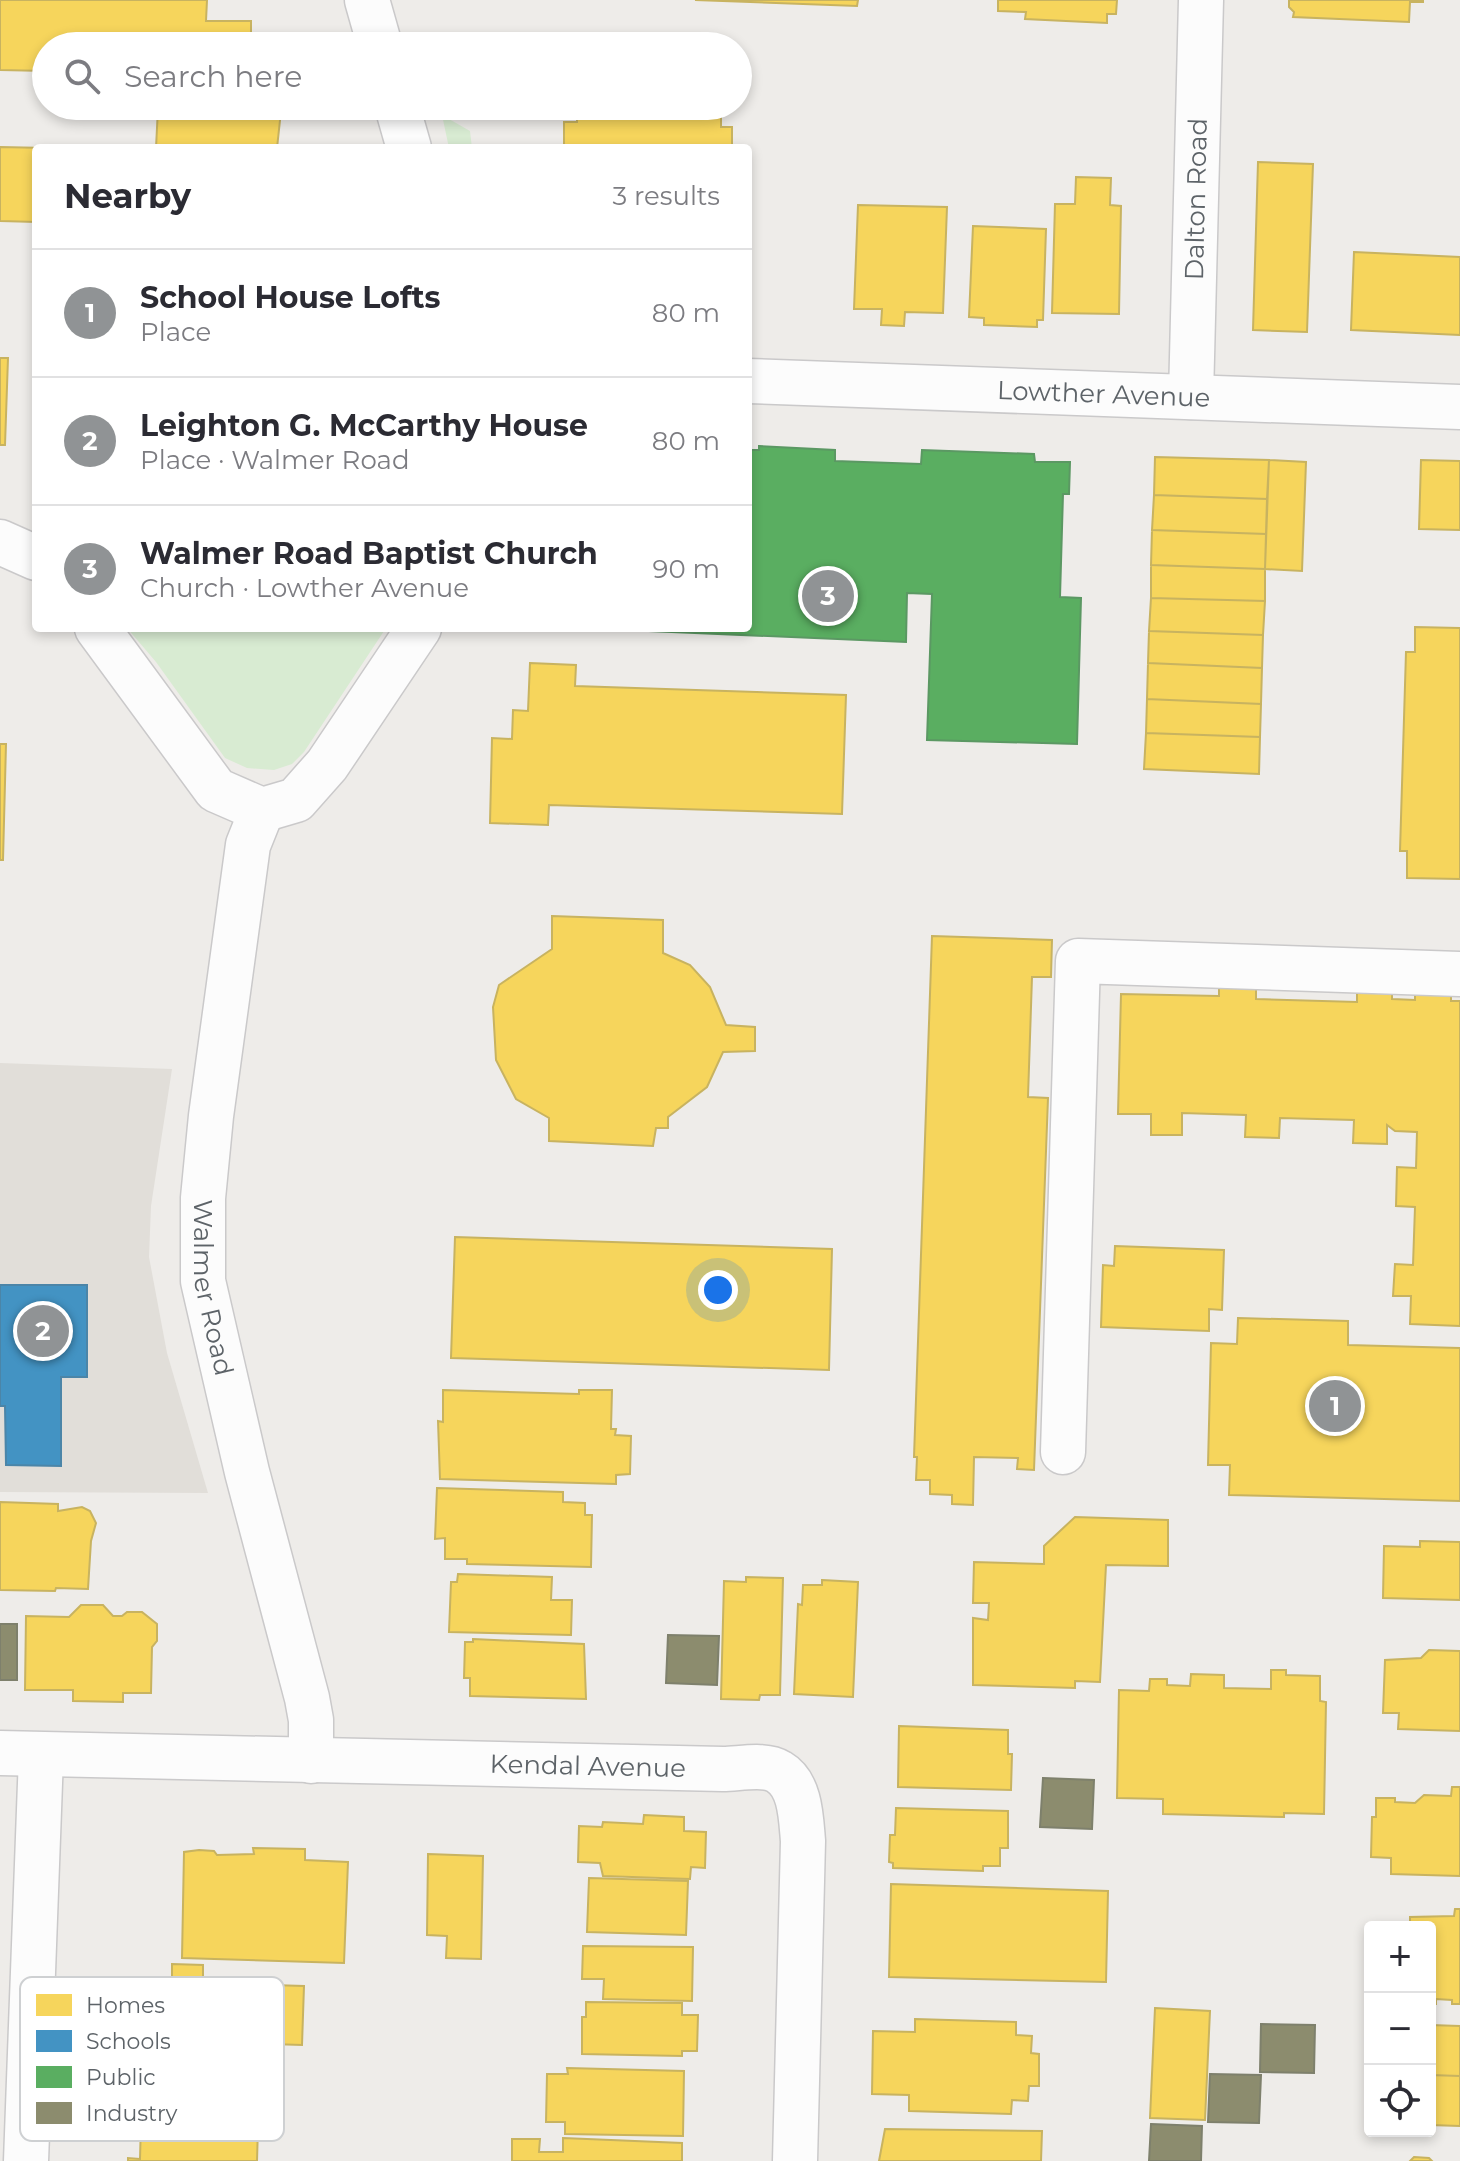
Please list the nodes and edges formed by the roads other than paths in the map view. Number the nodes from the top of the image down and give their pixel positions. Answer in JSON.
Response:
{"nodes":[{"id":1,"x":367,"y":0,"type":"edge"},
{"id":2,"x":1201,"y":0,"type":"edge"},
{"id":3,"x":376,"y":32,"type":"edge"},
{"id":4,"x":401,"y":120,"type":"edge"},
{"id":5,"x":408,"y":144,"type":"edge"},
{"id":6,"x":752,"y":381,"type":"edge"},
{"id":7,"x":1191,"y":397,"type":"junction"},
{"id":8,"x":1460,"y":407,"type":"edge"},
{"id":9,"x":0,"y":542,"type":"edge"},
{"id":10,"x":32,"y":556,"type":"edge"},
{"id":11,"x":100,"y":632,"type":"edge"},
{"id":12,"x":416,"y":632,"type":"edge"},
{"id":13,"x":262,"y":810,"type":"junction"},
{"id":14,"x":1460,"y":974,"type":"edge"},
{"id":15,"x":1063,"y":1452,"type":"dead end"},
{"id":16,"x":21,"y":1754,"type":"edge"},
{"id":17,"x":311,"y":1761,"type":"junction"},
{"id":18,"x":24,"y":1977,"type":"edge"},
{"id":19,"x":26,"y":2141,"type":"edge"},
{"id":20,"x":26,"y":2161,"type":"edge"},
{"id":21,"x":795,"y":2161,"type":"edge"}],
"edges":[{"from":1,"to":3,"type":"street"},
{"from":2,"to":7,"type":"street","name":"Dalton Road"},
{"from":4,"to":5,"type":"street"},
{"from":6,"to":7,"type":"street","name":"Lowther Avenue"},
{"from":7,"to":8,"type":"street","name":"Lowther Avenue"},
{"from":9,"to":10,"type":"street"},
{"from":11,"to":13,"type":"street"},
{"from":12,"to":13,"type":"street"},
{"from":13,"to":17,"type":"street","name":"Walmer Road"},
{"from":14,"to":15,"type":"street"},
{"from":16,"to":17,"type":"street","name":"Kendal Avenue"},
{"from":16,"to":18,"type":"street"},
{"from":17,"to":21,"type":"street","name":"Kendal Avenue"},
{"from":19,"to":20,"type":"street"}]}
